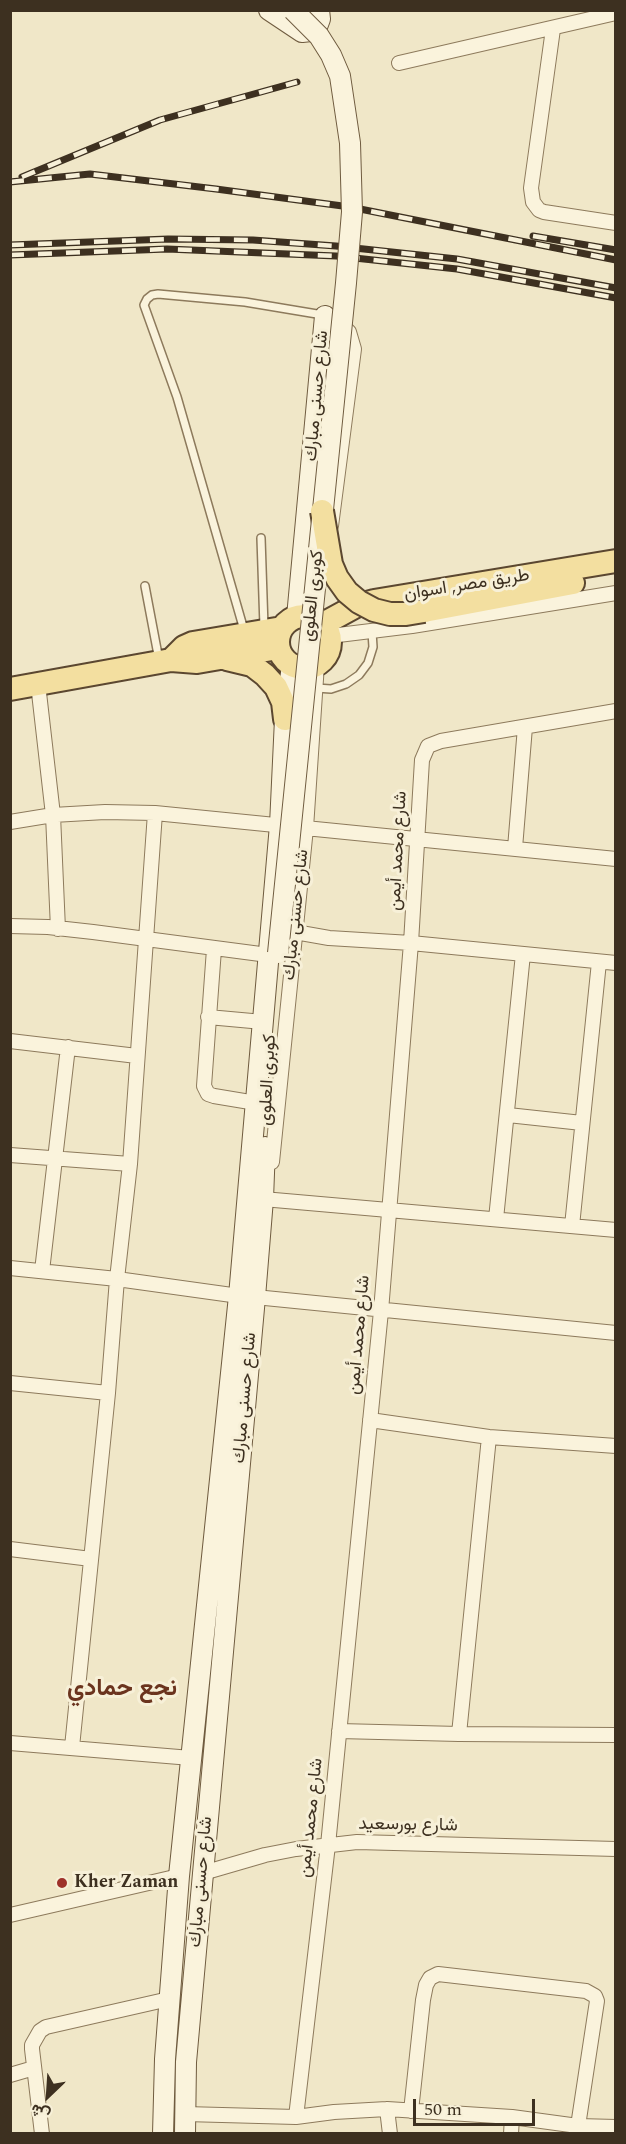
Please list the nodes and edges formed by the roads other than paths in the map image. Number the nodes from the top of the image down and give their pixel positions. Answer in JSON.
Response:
{"nodes":[{"id":1,"x":269,"y":10,"type":"edge"},
{"id":2,"x":293,"y":10,"type":"edge"},
{"id":3,"x":319,"y":10,"type":"edge"},
{"id":4,"x":615,"y":13,"type":"edge"},
{"id":5,"x":553,"y":29,"type":"junction"},
{"id":6,"x":399,"y":63,"type":"dead end"},
{"id":7,"x":615,"y":223,"type":"edge"},
{"id":8,"x":325,"y":316,"type":"junction"},
{"id":9,"x":322,"y":511,"type":"junction"},
{"id":10,"x":261,"y":538,"type":"dead end"},
{"id":11,"x":615,"y":561,"type":"edge"},
{"id":12,"x":615,"y":576,"type":"edge"},
{"id":13,"x":145,"y":586,"type":"dead end"},
{"id":14,"x":615,"y":592,"type":"edge"},
{"id":15,"x":372,"y":632,"type":"junction"},
{"id":16,"x":286,"y":637,"type":"junction"},
{"id":17,"x":220,"y":658,"type":"junction"},
{"id":18,"x":165,"y":661,"type":"junction"},
{"id":19,"x":317,"y":664,"type":"junction"},
{"id":20,"x":38,"y":684,"type":"junction"},
{"id":21,"x":316,"y":688,"type":"junction"},
{"id":22,"x":10,"y":689,"type":"edge"},
{"id":23,"x":615,"y":711,"type":"edge"},
{"id":24,"x":285,"y":719,"type":"junction"},
{"id":25,"x":525,"y":727,"type":"junction"},
{"id":26,"x":155,"y":813,"type":"junction"},
{"id":27,"x":53,"y":815,"type":"junction"},
{"id":28,"x":10,"y":822,"type":"edge"},
{"id":29,"x":280,"y":825,"type":"junction"},
{"id":30,"x":306,"y":828,"type":"junction"},
{"id":31,"x":418,"y":838,"type":"junction"},
{"id":32,"x":615,"y":844,"type":"edge"},
{"id":33,"x":515,"y":848,"type":"junction"},
{"id":34,"x":615,"y":859,"type":"edge"},
{"id":35,"x":10,"y":926,"type":"edge"},
{"id":36,"x":58,"y":928,"type":"junction"},
{"id":37,"x":295,"y":932,"type":"junction"},
{"id":38,"x":146,"y":940,"type":"junction"},
{"id":39,"x":411,"y":943,"type":"junction"},
{"id":40,"x":214,"y":949,"type":"junction"},
{"id":41,"x":273,"y":954,"type":"junction"},
{"id":42,"x":523,"y":954,"type":"junction"},
{"id":43,"x":599,"y":962,"type":"junction"},
{"id":44,"x":615,"y":963,"type":"edge"},
{"id":45,"x":208,"y":1017,"type":"junction"},
{"id":46,"x":263,"y":1022,"type":"junction"},
{"id":47,"x":10,"y":1041,"type":"edge"},
{"id":48,"x":68,"y":1047,"type":"junction"},
{"id":49,"x":137,"y":1056,"type":"junction"},
{"id":50,"x":256,"y":1103,"type":"junction"},
{"id":51,"x":508,"y":1115,"type":"junction"},
{"id":52,"x":582,"y":1123,"type":"junction"},
{"id":53,"x":10,"y":1155,"type":"edge"},
{"id":54,"x":53,"y":1158,"type":"junction"},
{"id":55,"x":130,"y":1164,"type":"junction"},
{"id":56,"x":263,"y":1199,"type":"junction"},
{"id":57,"x":389,"y":1209,"type":"junction"},
{"id":58,"x":496,"y":1219,"type":"junction"},
{"id":59,"x":572,"y":1226,"type":"junction"},
{"id":60,"x":615,"y":1230,"type":"edge"},
{"id":61,"x":10,"y":1268,"type":"edge"},
{"id":62,"x":42,"y":1271,"type":"junction"},
{"id":63,"x":117,"y":1279,"type":"junction"},
{"id":64,"x":247,"y":1297,"type":"junction"},
{"id":65,"x":381,"y":1311,"type":"junction"},
{"id":66,"x":615,"y":1333,"type":"edge"},
{"id":67,"x":10,"y":1383,"type":"edge"},
{"id":68,"x":108,"y":1393,"type":"junction"},
{"id":69,"x":370,"y":1420,"type":"junction"},
{"id":70,"x":489,"y":1437,"type":"junction"},
{"id":71,"x":615,"y":1446,"type":"edge"},
{"id":72,"x":10,"y":1549,"type":"edge"},
{"id":73,"x":91,"y":1558,"type":"junction"},
{"id":74,"x":339,"y":1731,"type":"junction"},
{"id":75,"x":459,"y":1734,"type":"junction"},
{"id":76,"x":615,"y":1735,"type":"edge"},
{"id":77,"x":10,"y":1743,"type":"edge"},
{"id":78,"x":72,"y":1747,"type":"junction"},
{"id":79,"x":191,"y":1758,"type":"junction"},
{"id":80,"x":615,"y":1844,"type":"edge"},
{"id":81,"x":328,"y":1845,"type":"junction"},
{"id":82,"x":615,"y":1849,"type":"edge"},
{"id":83,"x":203,"y":1872,"type":"junction"},
{"id":84,"x":179,"y":1876,"type":"junction"},
{"id":85,"x":10,"y":1915,"type":"edge"},
{"id":86,"x":169,"y":1999,"type":"junction"},
{"id":87,"x":34,"y":2068,"type":"junction"},
{"id":88,"x":10,"y":2075,"type":"edge"},
{"id":89,"x":387,"y":2109,"type":"junction"},
{"id":90,"x":411,"y":2111,"type":"junction"},
{"id":91,"x":296,"y":2117,"type":"junction"},
{"id":92,"x":512,"y":2117,"type":"junction"},
{"id":93,"x":185,"y":2124,"type":"edge"},
{"id":94,"x":578,"y":2126,"type":"junction"},
{"id":95,"x":615,"y":2127,"type":"edge"},
{"id":96,"x":42,"y":2133,"type":"edge"},
{"id":97,"x":163,"y":2133,"type":"edge"},
{"id":98,"x":390,"y":2133,"type":"edge"},
{"id":99,"x":511,"y":2133,"type":"edge"}],
"edges":[{"from":1,"to":3,"type":"main road"},
{"from":2,"to":9,"type":"main road","name":"كوبرى العلوى","bridge":true},
{"from":4,"to":5,"type":"street"},
{"from":5,"to":6,"type":"street"},
{"from":5,"to":7,"type":"street"},
{"from":8,"to":16,"type":"main road","name":"شارع حسنى مبارك"},
{"from":8,"to":16,"type":"street","name":"شارع حسنى مبارك"},
{"from":8,"to":16,"type":"lane"},
{"from":9,"to":12,"type":"main road","bridge":true},
{"from":9,"to":41,"type":"main road","name":"كوبرى العلوى","bridge":true},
{"from":10,"to":16,"type":"lane"},
{"from":11,"to":16,"type":"main road","name":"طريق مصر, اسوان"},
{"from":13,"to":18,"type":"lane"},
{"from":14,"to":15,"type":"street"},
{"from":15,"to":16,"type":"street"},
{"from":15,"to":21,"type":"lane"},
{"from":16,"to":17,"type":"main road","name":"طريق مصر, اسوان"},
{"from":16,"to":18,"type":"main road","name":"طريق مصر, اسوان"},
{"from":16,"to":19,"type":"main road"},
{"from":16,"to":19,"type":"main road"},
{"from":16,"to":24,"type":"main road","name":"شارع حسنى مبارك"},
{"from":17,"to":18,"type":"main road","name":"طريق مصر, اسوان"},
{"from":17,"to":24,"type":"main road"},
{"from":18,"to":20,"type":"main road","name":"طريق مصر, اسوان"},
{"from":19,"to":21,"type":"street","name":"شارع حسنى مبارك"},
{"from":20,"to":22,"type":"main road","name":"طريق مصر, اسوان"},
{"from":20,"to":27,"type":"street"},
{"from":21,"to":30,"type":"street","name":"شارع حسنى مبارك"},
{"from":23,"to":25,"type":"street","name":"شارع محمد أيمن"},
{"from":24,"to":29,"type":"main road","name":"شارع حسنى مبارك"},
{"from":25,"to":31,"type":"street","name":"شارع محمد أيمن"},
{"from":25,"to":33,"type":"street"},
{"from":26,"to":27,"type":"street"},
{"from":26,"to":29,"type":"street"},
{"from":26,"to":38,"type":"street"},
{"from":27,"to":28,"type":"street"},
{"from":27,"to":36,"type":"street"},
{"from":29,"to":30,"type":"street"},
{"from":29,"to":41,"type":"main road","name":"شارع حسنى مبارك"},
{"from":30,"to":31,"type":"street"},
{"from":30,"to":37,"type":"street","name":"شارع حسنى مبارك"},
{"from":31,"to":33,"type":"street"},
{"from":31,"to":39,"type":"street","name":"شارع محمد أيمن"},
{"from":32,"to":34,"type":"street"},
{"from":33,"to":34,"type":"street"},
{"from":35,"to":36,"type":"street"},
{"from":36,"to":38,"type":"street"},
{"from":37,"to":39,"type":"street"},
{"from":37,"to":56,"type":"street","name":"شارع حسنى مبارك"},
{"from":38,"to":40,"type":"street"},
{"from":38,"to":49,"type":"street"},
{"from":39,"to":42,"type":"street"},
{"from":39,"to":57,"type":"street","name":"شارع محمد أيمن"},
{"from":40,"to":41,"type":"street"},
{"from":40,"to":45,"type":"street"},
{"from":41,"to":46,"type":"main road","name":"شارع حسنى مبارك"},
{"from":41,"to":56,"type":"main road","name":"كوبرى العلوى"},
{"from":42,"to":43,"type":"street"},
{"from":42,"to":51,"type":"street"},
{"from":43,"to":44,"type":"street"},
{"from":43,"to":52,"type":"street"},
{"from":45,"to":46,"type":"street"},
{"from":45,"to":50,"type":"street"},
{"from":46,"to":50,"type":"main road","name":"شارع حسنى مبارك"},
{"from":47,"to":48,"type":"street"},
{"from":48,"to":49,"type":"street"},
{"from":48,"to":54,"type":"street"},
{"from":49,"to":55,"type":"street"},
{"from":50,"to":64,"type":"main road","name":"شارع حسنى مبارك"},
{"from":51,"to":52,"type":"street"},
{"from":51,"to":58,"type":"street"},
{"from":52,"to":59,"type":"street"},
{"from":53,"to":54,"type":"street"},
{"from":54,"to":55,"type":"street"},
{"from":54,"to":62,"type":"street"},
{"from":55,"to":63,"type":"street"},
{"from":56,"to":57,"type":"street"},
{"from":56,"to":64,"type":"main road","name":"شارع حسنى مبارك"},
{"from":57,"to":58,"type":"street"},
{"from":57,"to":65,"type":"street","name":"شارع محمد أيمن"},
{"from":58,"to":59,"type":"street"},
{"from":59,"to":60,"type":"street"},
{"from":61,"to":62,"type":"street"},
{"from":62,"to":63,"type":"street"},
{"from":63,"to":64,"type":"street"},
{"from":63,"to":68,"type":"street"},
{"from":64,"to":65,"type":"street"},
{"from":64,"to":79,"type":"main road","name":"شارع حسنى مبارك"},
{"from":64,"to":83,"type":"main road","name":"شارع حسنى مبارك"},
{"from":65,"to":66,"type":"street"},
{"from":65,"to":69,"type":"street","name":"شارع محمد أيمن"},
{"from":67,"to":68,"type":"street"},
{"from":68,"to":73,"type":"street"},
{"from":69,"to":70,"type":"street"},
{"from":69,"to":74,"type":"street","name":"شارع محمد أيمن"},
{"from":70,"to":71,"type":"street"},
{"from":70,"to":75,"type":"street"},
{"from":72,"to":73,"type":"street"},
{"from":73,"to":78,"type":"street"},
{"from":74,"to":75,"type":"street"},
{"from":74,"to":81,"type":"street","name":"شارع محمد أيمن"},
{"from":75,"to":76,"type":"street"},
{"from":77,"to":78,"type":"street"},
{"from":78,"to":79,"type":"street"},
{"from":79,"to":84,"type":"main road","name":"شارع حسنى مبارك"},
{"from":80,"to":82,"type":"street"},
{"from":81,"to":82,"type":"street","name":"شارع بورسعيد"},
{"from":81,"to":83,"type":"street","name":"شارع بورسعيد"},
{"from":81,"to":91,"type":"street","name":"شارع محمد أيمن"},
{"from":83,"to":93,"type":"main road","name":"شارع حسنى مبارك"},
{"from":84,"to":85,"type":"street"},
{"from":84,"to":86,"type":"main road","name":"شارع حسنى مبارك"},
{"from":86,"to":87,"type":"street"},
{"from":86,"to":97,"type":"main road","name":"شارع حسنى مبارك"},
{"from":87,"to":88,"type":"street"},
{"from":87,"to":96,"type":"street"},
{"from":89,"to":90,"type":"street"},
{"from":89,"to":91,"type":"street"},
{"from":89,"to":98,"type":"street"},
{"from":90,"to":92,"type":"street"},
{"from":90,"to":94,"type":"street"},
{"from":91,"to":93,"type":"street"},
{"from":92,"to":94,"type":"street"},
{"from":92,"to":99,"type":"street"},
{"from":94,"to":95,"type":"street"}]}
